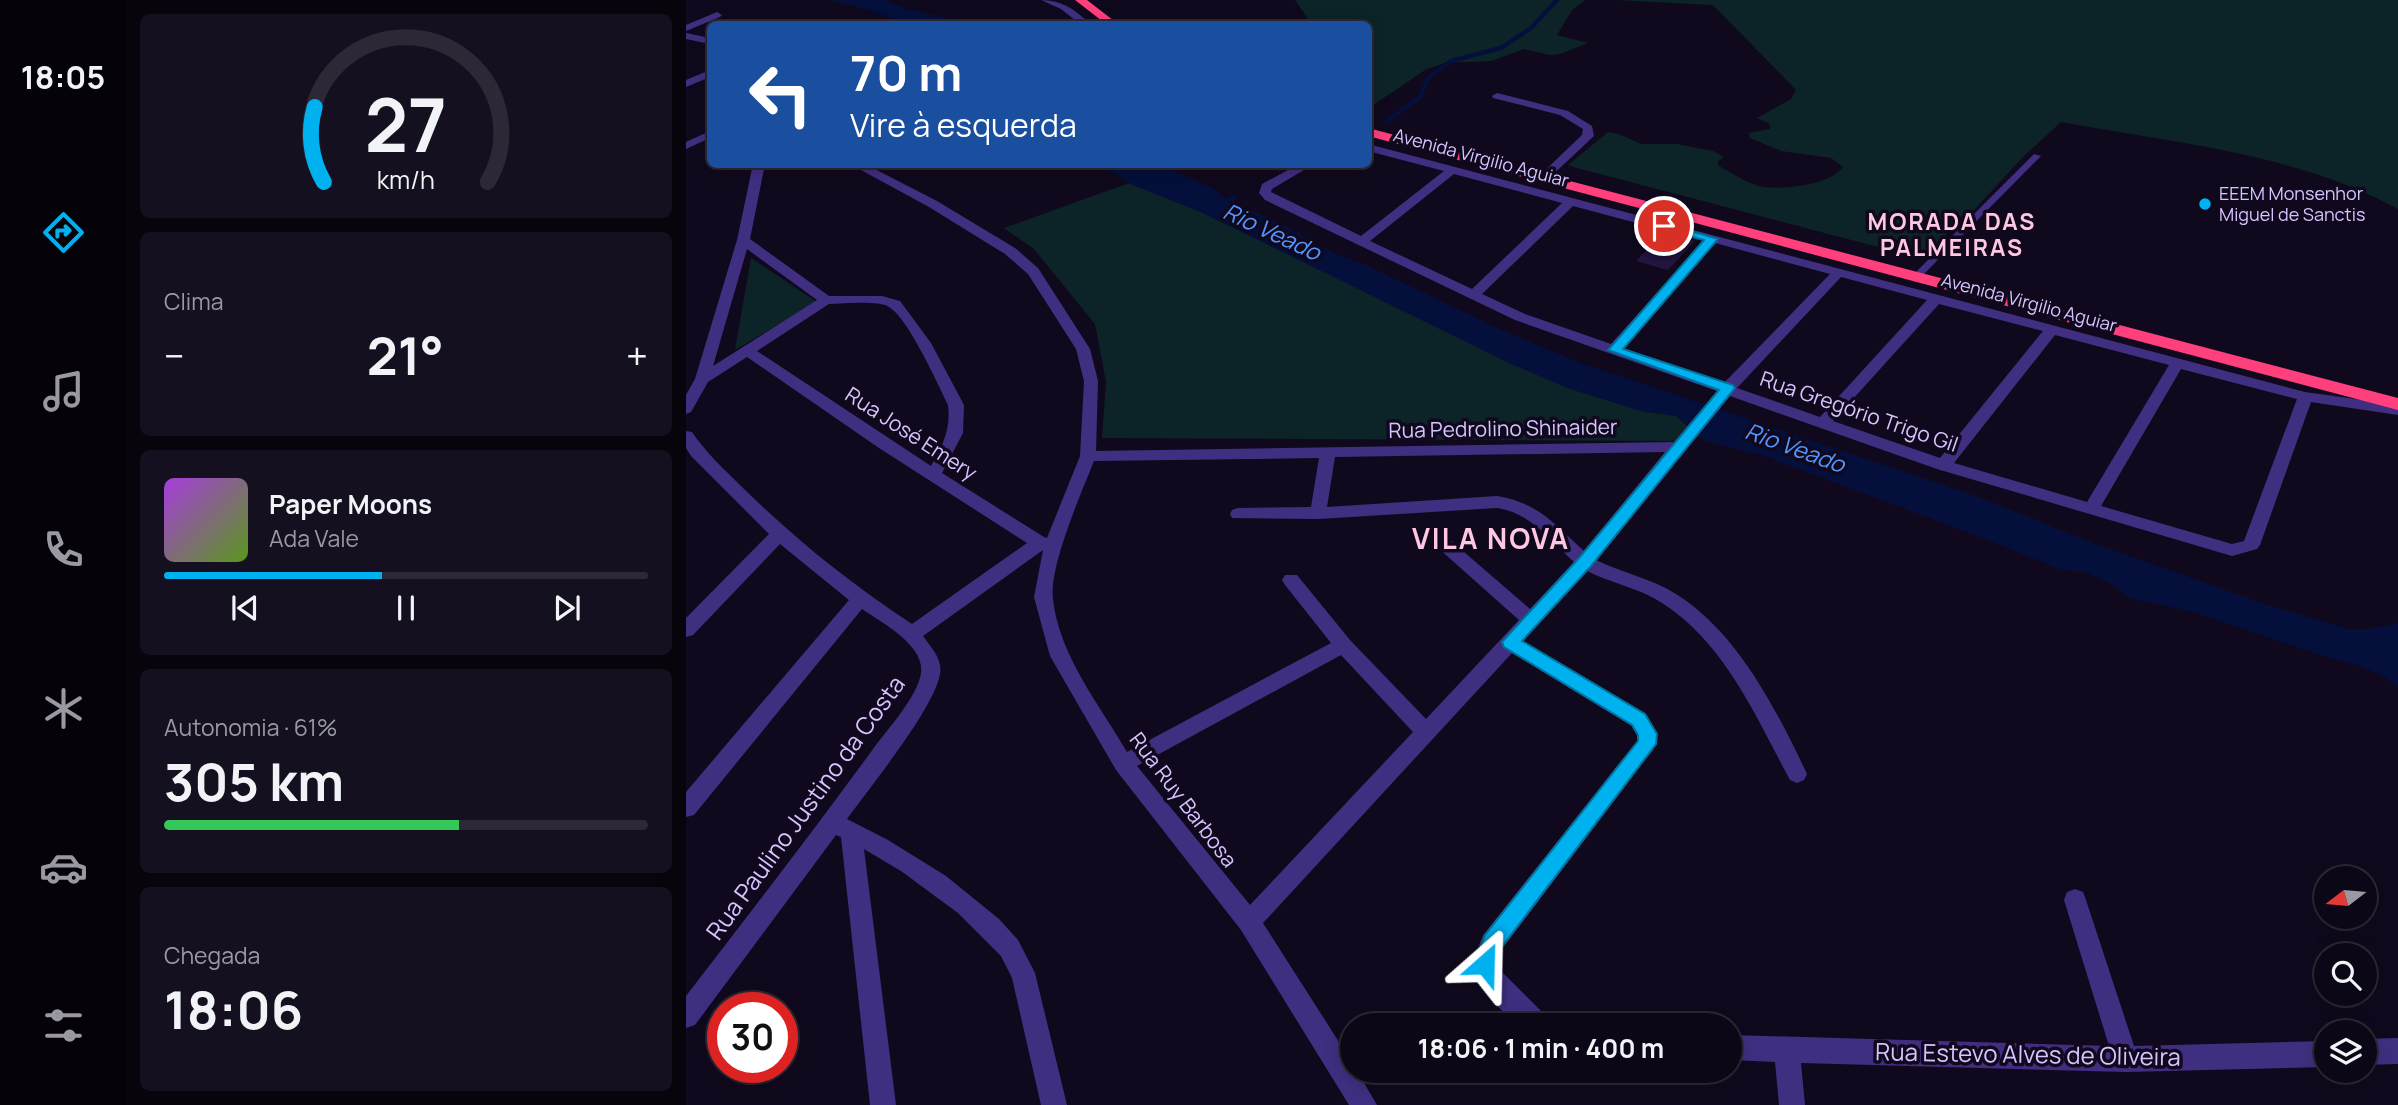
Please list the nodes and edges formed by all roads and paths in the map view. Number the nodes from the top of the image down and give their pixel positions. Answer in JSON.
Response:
{"nodes":[{"id":1,"x":1045,"y":0,"type":"edge"},
{"id":2,"x":1080,"y":0,"type":"edge"},
{"id":3,"x":717,"y":15,"type":"dead end"},
{"id":4,"x":1082,"y":21,"type":"edge"},
{"id":5,"x":1108,"y":21,"type":"edge"},
{"id":6,"x":686,"y":28,"type":"edge"},
{"id":7,"x":686,"y":36,"type":"edge"},
{"id":8,"x":707,"y":40,"type":"edge"},
{"id":9,"x":707,"y":73,"type":"edge"},
{"id":10,"x":686,"y":83,"type":"edge"},
{"id":11,"x":1497,"y":96,"type":"dead end"},
{"id":12,"x":1372,"y":133,"type":"edge"},
{"id":13,"x":707,"y":136,"type":"edge"},
{"id":14,"x":686,"y":146,"type":"edge"},
{"id":15,"x":707,"y":147,"type":"edge"},
{"id":16,"x":1372,"y":148,"type":"edge"},
{"id":17,"x":2037,"y":156,"type":"dead end"},
{"id":18,"x":758,"y":168,"type":"edge"},
{"id":19,"x":862,"y":168,"type":"edge"},
{"id":20,"x":1302,"y":168,"type":"edge"},
{"id":21,"x":1453,"y":169,"type":"junction"},
{"id":22,"x":1542,"y":179,"type":"junction"},
{"id":23,"x":1570,"y":202,"type":"junction"},
{"id":24,"x":1712,"y":239,"type":"junction"},
{"id":25,"x":743,"y":240,"type":"junction"},
{"id":26,"x":1362,"y":241,"type":"junction"},
{"id":27,"x":1839,"y":272,"type":"junction"},
{"id":28,"x":1917,"y":276,"type":"junction"},
{"id":29,"x":1473,"y":295,"type":"junction"},
{"id":30,"x":1937,"y":298,"type":"junction"},
{"id":31,"x":826,"y":300,"type":"junction"},
{"id":32,"x":2052,"y":328,"type":"junction"},
{"id":33,"x":1614,"y":350,"type":"junction"},
{"id":34,"x":749,"y":352,"type":"junction"},
{"id":35,"x":2178,"y":362,"type":"junction"},
{"id":36,"x":702,"y":379,"type":"junction"},
{"id":37,"x":1728,"y":388,"type":"junction"},
{"id":38,"x":2305,"y":397,"type":"junction"},
{"id":39,"x":2398,"y":404,"type":"edge"},
{"id":40,"x":686,"y":409,"type":"edge"},
{"id":41,"x":2398,"y":410,"type":"edge"},
{"id":42,"x":1822,"y":424,"type":"junction"},
{"id":43,"x":686,"y":436,"type":"edge"},
{"id":44,"x":1679,"y":447,"type":"junction"},
{"id":45,"x":1328,"y":453,"type":"junction"},
{"id":46,"x":1088,"y":456,"type":"junction"},
{"id":47,"x":692,"y":457,"type":"edge"},
{"id":48,"x":1943,"y":465,"type":"junction"},
{"id":49,"x":933,"y":475,"type":"junction"},
{"id":50,"x":2091,"y":509,"type":"junction"},
{"id":51,"x":1318,"y":513,"type":"junction"},
{"id":52,"x":1237,"y":514,"type":"dead end"},
{"id":53,"x":779,"y":534,"type":"junction"},
{"id":54,"x":1443,"y":543,"type":"dead end"},
{"id":55,"x":1047,"y":544,"type":"junction"},
{"id":56,"x":1585,"y":562,"type":"junction"},
{"id":57,"x":1291,"y":580,"type":"dead end"},
{"id":58,"x":860,"y":599,"type":"junction"},
{"id":59,"x":1531,"y":620,"type":"junction"},
{"id":60,"x":686,"y":630,"type":"edge"},
{"id":61,"x":912,"y":634,"type":"junction"},
{"id":62,"x":1510,"y":642,"type":"junction"},
{"id":63,"x":1343,"y":645,"type":"junction"},
{"id":64,"x":1427,"y":733,"type":"junction"},
{"id":65,"x":1123,"y":765,"type":"junction"},
{"id":66,"x":1797,"y":774,"type":"dead end"},
{"id":67,"x":686,"y":808,"type":"edge"},
{"id":68,"x":841,"y":827,"type":"junction"},
{"id":69,"x":2075,"y":900,"type":"dead end"},
{"id":70,"x":1249,"y":922,"type":"junction"},
{"id":71,"x":1523,"y":1013,"type":"edge"},
{"id":72,"x":686,"y":1016,"type":"edge"},
{"id":73,"x":1742,"y":1048,"type":"edge"},
{"id":74,"x":1787,"y":1049,"type":"junction"},
{"id":75,"x":2398,"y":1051,"type":"edge"},
{"id":76,"x":2377,"y":1052,"type":"edge"},
{"id":77,"x":2314,"y":1054,"type":"edge"},
{"id":78,"x":2126,"y":1059,"type":"junction"},
{"id":79,"x":883,"y":1105,"type":"edge"},
{"id":80,"x":1054,"y":1105,"type":"edge"},
{"id":81,"x":1364,"y":1105,"type":"edge"},
{"id":82,"x":1792,"y":1105,"type":"edge"}],
"edges":[{"from":1,"to":4,"type":"street"},
{"from":2,"to":5,"type":"highway"},
{"from":3,"to":6,"type":"street"},
{"from":7,"to":8,"type":"street"},
{"from":9,"to":10,"type":"street"},
{"from":11,"to":22,"type":"street"},
{"from":12,"to":22,"type":"highway"},
{"from":13,"to":14,"type":"street"},
{"from":14,"to":15,"type":"street"},
{"from":16,"to":21,"type":"street","name":"Avenida Virgilio Aguiar"},
{"from":17,"to":28,"type":"lane"},
{"from":18,"to":25,"type":"street"},
{"from":19,"to":46,"type":"street","name":"Rua Ruy Barbosa"},
{"from":20,"to":26,"type":"street","name":"Rua Gregório Trigo Gil"},
{"from":21,"to":23,"type":"street","name":"Avenida Virgilio Aguiar"},
{"from":21,"to":26,"type":"street"},
{"from":22,"to":28,"type":"highway"},
{"from":23,"to":24,"type":"street","name":"Avenida Virgilio Aguiar"},
{"from":23,"to":29,"type":"street"},
{"from":24,"to":27,"type":"street","name":"Avenida Virgilio Aguiar"},
{"from":24,"to":33,"type":"street"},
{"from":25,"to":31,"type":"street"},
{"from":25,"to":36,"type":"street"},
{"from":26,"to":29,"type":"street","name":"Rua Gregório Trigo Gil"},
{"from":27,"to":30,"type":"street","name":"Avenida Virgilio Aguiar"},
{"from":27,"to":37,"type":"street"},
{"from":28,"to":39,"type":"highway"},
{"from":29,"to":33,"type":"street","name":"Rua Gregório Trigo Gil"},
{"from":30,"to":32,"type":"street","name":"Avenida Virgilio Aguiar"},
{"from":30,"to":42,"type":"street"},
{"from":31,"to":34,"type":"street"},
{"from":31,"to":49,"type":"street"},
{"from":32,"to":35,"type":"street","name":"Avenida Virgilio Aguiar"},
{"from":32,"to":48,"type":"street"},
{"from":33,"to":37,"type":"street","name":"Rua Gregório Trigo Gil"},
{"from":34,"to":36,"type":"street"},
{"from":34,"to":49,"type":"street","name":"Rua José Emery"},
{"from":35,"to":38,"type":"street","name":"Avenida Virgilio Aguiar"},
{"from":35,"to":50,"type":"street"},
{"from":36,"to":40,"type":"street"},
{"from":37,"to":42,"type":"street","name":"Rua Gregório Trigo Gil"},
{"from":37,"to":44,"type":"street"},
{"from":38,"to":41,"type":"street","name":"Avenida Virgilio Aguiar"},
{"from":38,"to":50,"type":"street","name":"Rua Gregório Trigo Gil"},
{"from":42,"to":48,"type":"street","name":"Rua Gregório Trigo Gil"},
{"from":43,"to":47,"type":"street"},
{"from":44,"to":45,"type":"street","name":"Rua Pedrolino Shinaider"},
{"from":44,"to":56,"type":"street"},
{"from":45,"to":46,"type":"street","name":"Rua Pedrolino Shinaider"},
{"from":45,"to":51,"type":"street"},
{"from":46,"to":55,"type":"street","name":"Rua Ruy Barbosa"},
{"from":47,"to":53,"type":"street"},
{"from":48,"to":50,"type":"street","name":"Rua Gregório Trigo Gil"},
{"from":49,"to":55,"type":"street","name":"Rua José Emery"},
{"from":51,"to":52,"type":"street"},
{"from":51,"to":56,"type":"street"},
{"from":53,"to":58,"type":"street"},
{"from":53,"to":60,"type":"street"},
{"from":54,"to":59,"type":"street"},
{"from":55,"to":61,"type":"street"},
{"from":55,"to":65,"type":"street","name":"Rua Ruy Barbosa"},
{"from":56,"to":59,"type":"street"},
{"from":56,"to":66,"type":"street"},
{"from":57,"to":63,"type":"street"},
{"from":58,"to":61,"type":"street"},
{"from":58,"to":67,"type":"street"},
{"from":59,"to":62,"type":"street"},
{"from":61,"to":68,"type":"street","name":"Rua Paulino Justino da Costa"},
{"from":62,"to":64,"type":"street"},
{"from":62,"to":71,"type":"street"},
{"from":63,"to":64,"type":"street"},
{"from":63,"to":65,"type":"street"},
{"from":64,"to":70,"type":"street"},
{"from":65,"to":70,"type":"street","name":"Rua Ruy Barbosa"},
{"from":68,"to":72,"type":"street","name":"Rua Paulino Justino da Costa"},
{"from":68,"to":79,"type":"street"},
{"from":68,"to":80,"type":"street"},
{"from":69,"to":78,"type":"street"},
{"from":70,"to":81,"type":"street"},
{"from":73,"to":74,"type":"street","name":"Rua Estevo Alves de Oliveira"},
{"from":74,"to":78,"type":"street","name":"Rua Estevo Alves de Oliveira"},
{"from":74,"to":82,"type":"street"},
{"from":75,"to":76,"type":"street"},
{"from":77,"to":78,"type":"street","name":"Rua Estevo Alves de Oliveira"}]}
